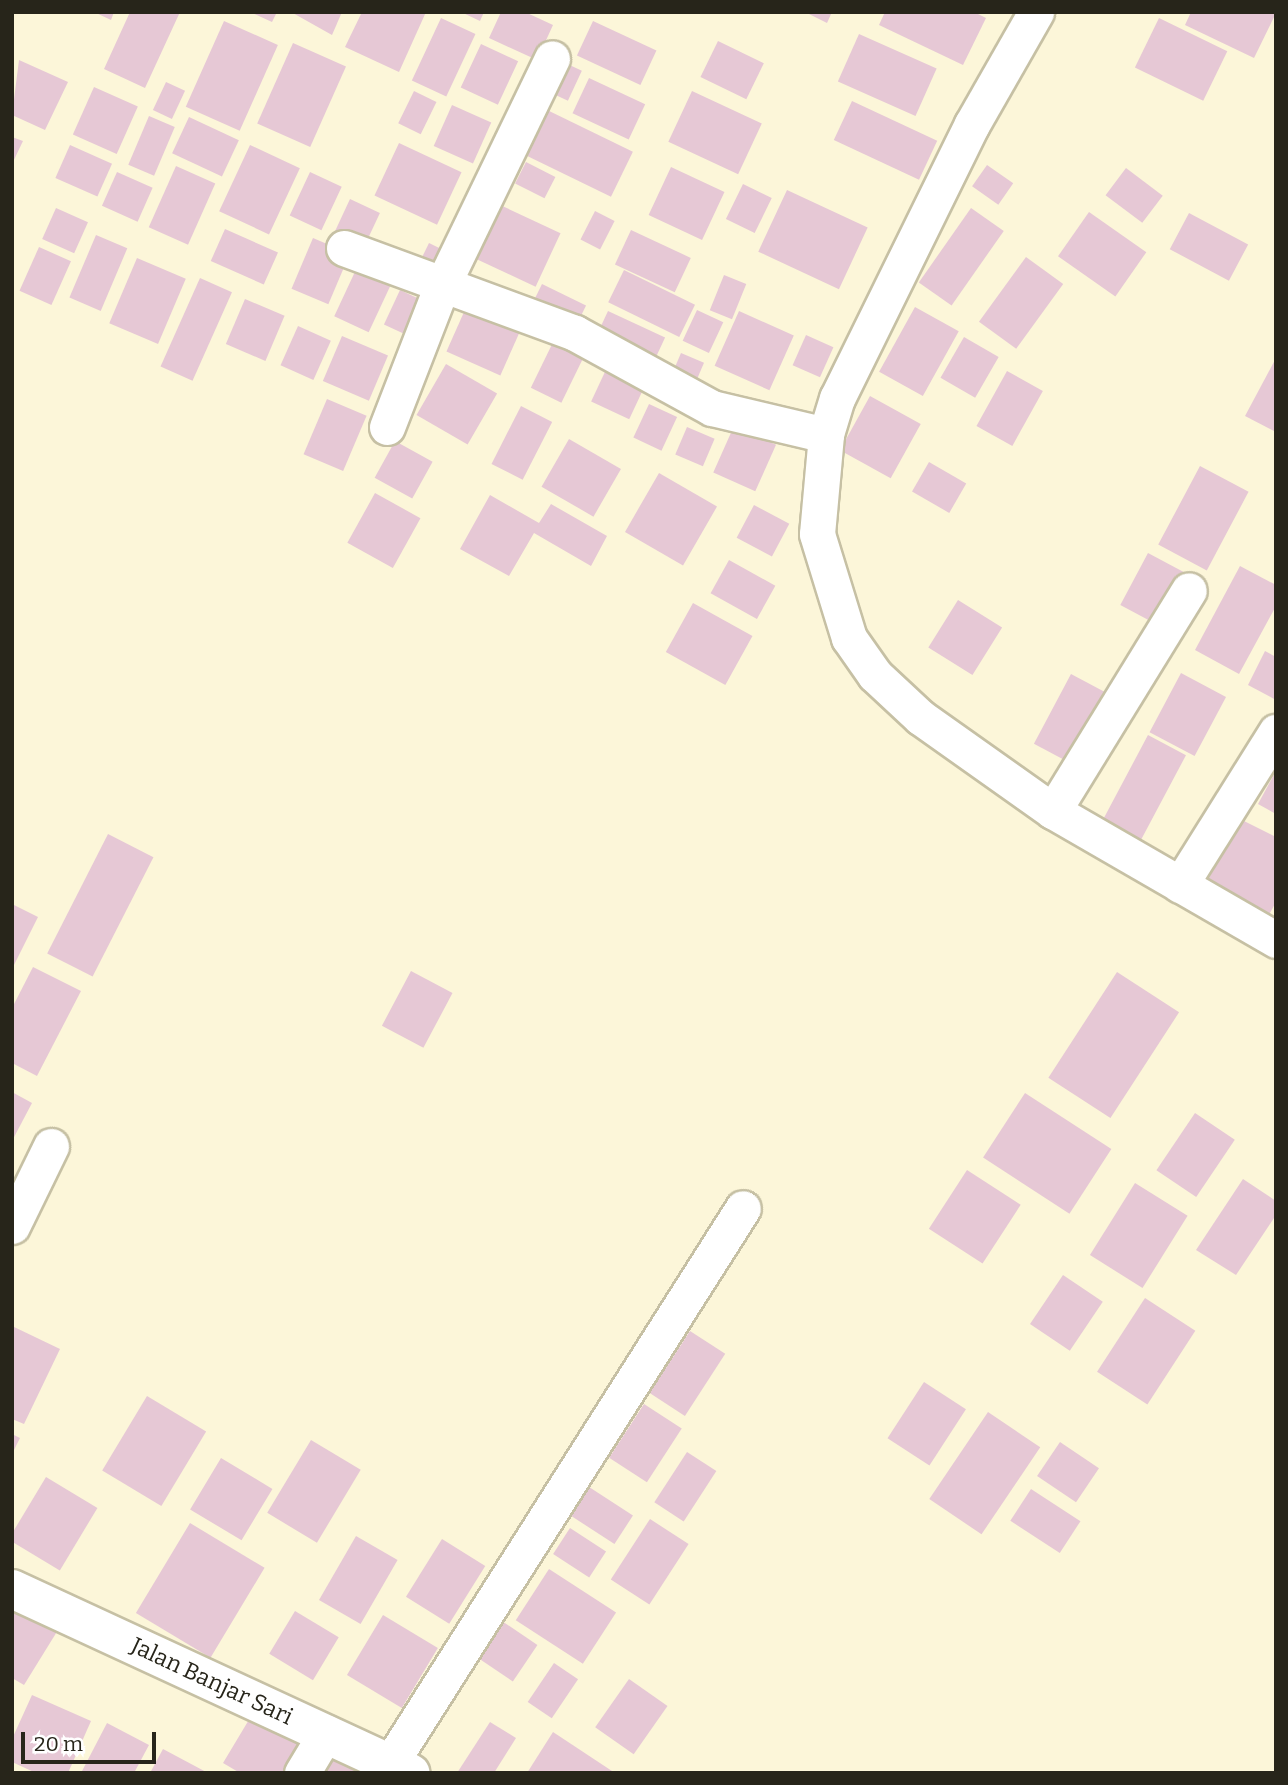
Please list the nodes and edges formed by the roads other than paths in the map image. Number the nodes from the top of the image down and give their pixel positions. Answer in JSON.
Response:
{"nodes":[{"id":1,"x":1036,"y":12,"type":"edge"},
{"id":2,"x":552,"y":58,"type":"dead end"},
{"id":3,"x":344,"y":248,"type":"dead end"},
{"id":4,"x":441,"y":288,"type":"junction"},
{"id":5,"x":387,"y":426,"type":"dead end"},
{"id":6,"x":826,"y":435,"type":"junction"},
{"id":7,"x":1189,"y":590,"type":"dead end"},
{"id":8,"x":1276,"y":732,"type":"edge"},
{"id":9,"x":1053,"y":811,"type":"junction"},
{"id":10,"x":1181,"y":885,"type":"junction"},
{"id":11,"x":1276,"y":940,"type":"edge"},
{"id":12,"x":51,"y":1146,"type":"dead end"},
{"id":13,"x":743,"y":1208,"type":"dead end"},
{"id":14,"x":12,"y":1226,"type":"edge"},
{"id":15,"x":12,"y":1589,"type":"edge"},
{"id":16,"x":326,"y":1733,"type":"junction"},
{"id":17,"x":401,"y":1768,"type":"edge"},
{"id":18,"x":302,"y":1773,"type":"edge"}],
"edges":[{"from":1,"to":6,"type":"street"},
{"from":2,"to":4,"type":"street"},
{"from":3,"to":4,"type":"street"},
{"from":4,"to":5,"type":"street"},
{"from":4,"to":6,"type":"street"},
{"from":6,"to":9,"type":"street"},
{"from":7,"to":9,"type":"street"},
{"from":8,"to":10,"type":"street"},
{"from":9,"to":10,"type":"street"},
{"from":10,"to":11,"type":"street"},
{"from":12,"to":14,"type":"street"},
{"from":13,"to":17,"type":"street"},
{"from":15,"to":16,"type":"street","name":"Jalan Banjar Sari"},
{"from":16,"to":17,"type":"street","name":"Jalan Banjar Sari"},
{"from":16,"to":18,"type":"street"}]}
